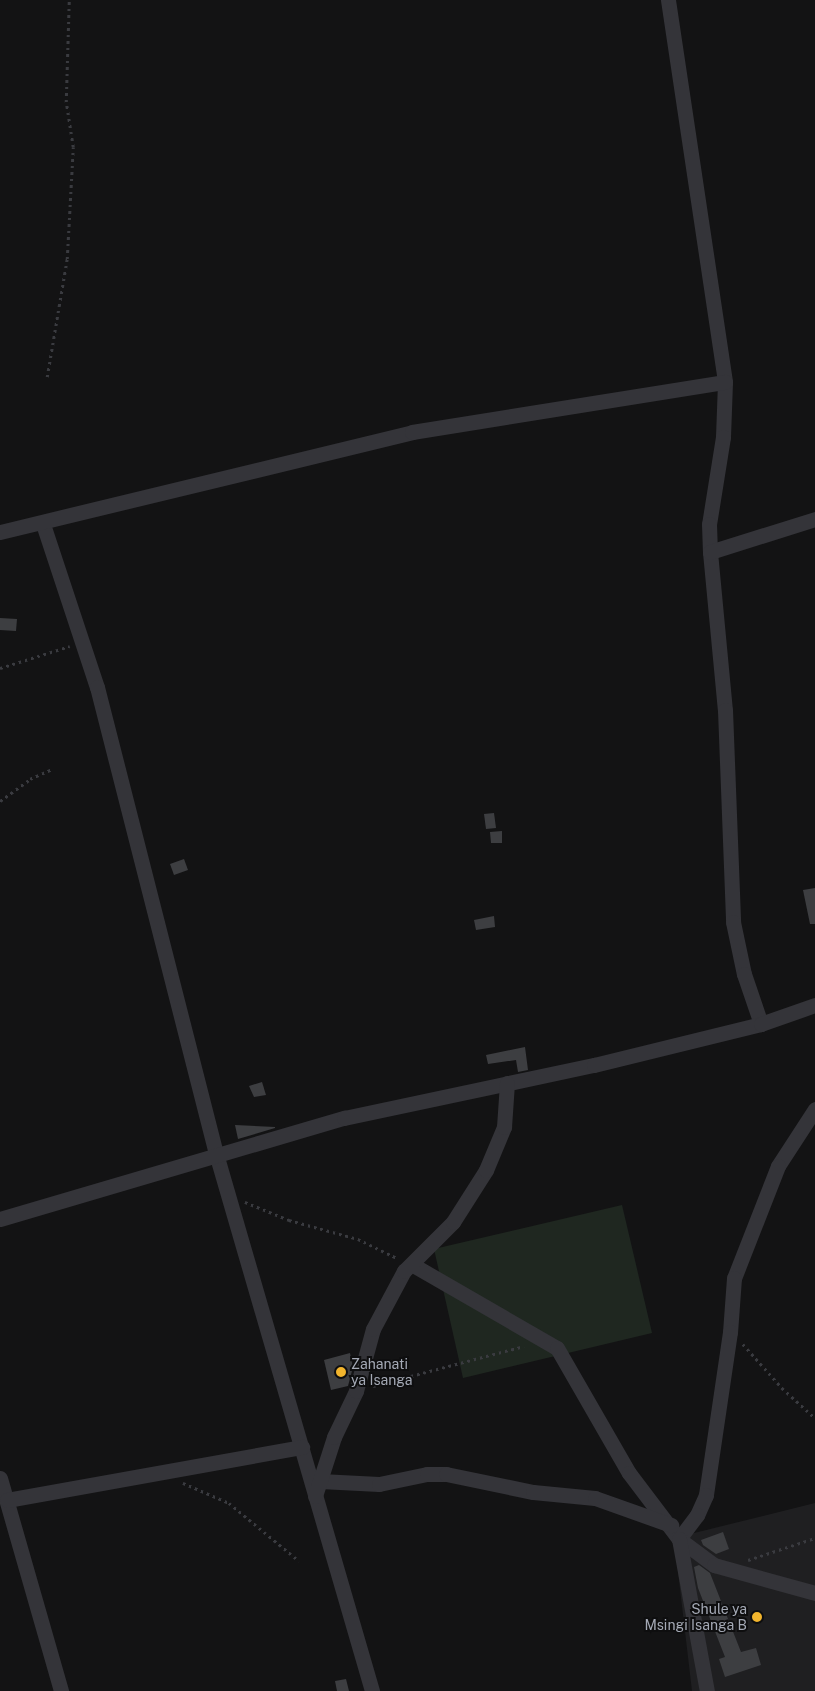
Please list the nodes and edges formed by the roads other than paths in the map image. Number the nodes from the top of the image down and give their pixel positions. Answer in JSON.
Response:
{"nodes":[{"id":1,"x":668,"y":0,"type":"edge"},
{"id":2,"x":725,"y":382,"type":"junction"},
{"id":3,"x":815,"y":519,"type":"edge"},
{"id":4,"x":43,"y":524,"type":"junction"},
{"id":5,"x":0,"y":532,"type":"edge"},
{"id":6,"x":710,"y":552,"type":"junction"},
{"id":7,"x":815,"y":1005,"type":"edge"},
{"id":8,"x":760,"y":1024,"type":"junction"},
{"id":9,"x":507,"y":1083,"type":"junction"},
{"id":10,"x":815,"y":1109,"type":"edge"},
{"id":11,"x":217,"y":1157,"type":"junction"},
{"id":12,"x":0,"y":1219,"type":"edge"},
{"id":13,"x":413,"y":1265,"type":"junction"},
{"id":14,"x":302,"y":1447,"type":"junction"},
{"id":15,"x":320,"y":1481,"type":"junction"},
{"id":16,"x":3,"y":1488,"type":"edge"},
{"id":17,"x":315,"y":1496,"type":"junction"},
{"id":18,"x":671,"y":1525,"type":"junction"},
{"id":19,"x":679,"y":1539,"type":"junction"},
{"id":20,"x":815,"y":1593,"type":"edge"},
{"id":21,"x":61,"y":1691,"type":"edge"},
{"id":22,"x":372,"y":1691,"type":"edge"},
{"id":23,"x":706,"y":1691,"type":"edge"}],
"edges":[{"from":1,"to":2,"type":"street"},
{"from":2,"to":4,"type":"street"},
{"from":2,"to":6,"type":"street"},
{"from":3,"to":6,"type":"street"},
{"from":4,"to":5,"type":"street"},
{"from":4,"to":11,"type":"street"},
{"from":6,"to":8,"type":"street"},
{"from":7,"to":8,"type":"street"},
{"from":8,"to":9,"type":"street"},
{"from":9,"to":11,"type":"street"},
{"from":9,"to":13,"type":"street"},
{"from":10,"to":19,"type":"street"},
{"from":11,"to":12,"type":"street"},
{"from":11,"to":14,"type":"street"},
{"from":13,"to":15,"type":"street"},
{"from":13,"to":18,"type":"street"},
{"from":14,"to":16,"type":"street"},
{"from":14,"to":17,"type":"street"},
{"from":15,"to":17,"type":"street"},
{"from":15,"to":18,"type":"street"},
{"from":16,"to":21,"type":"street"},
{"from":17,"to":22,"type":"street"},
{"from":18,"to":19,"type":"street"},
{"from":19,"to":20,"type":"street"},
{"from":19,"to":23,"type":"street"}]}
